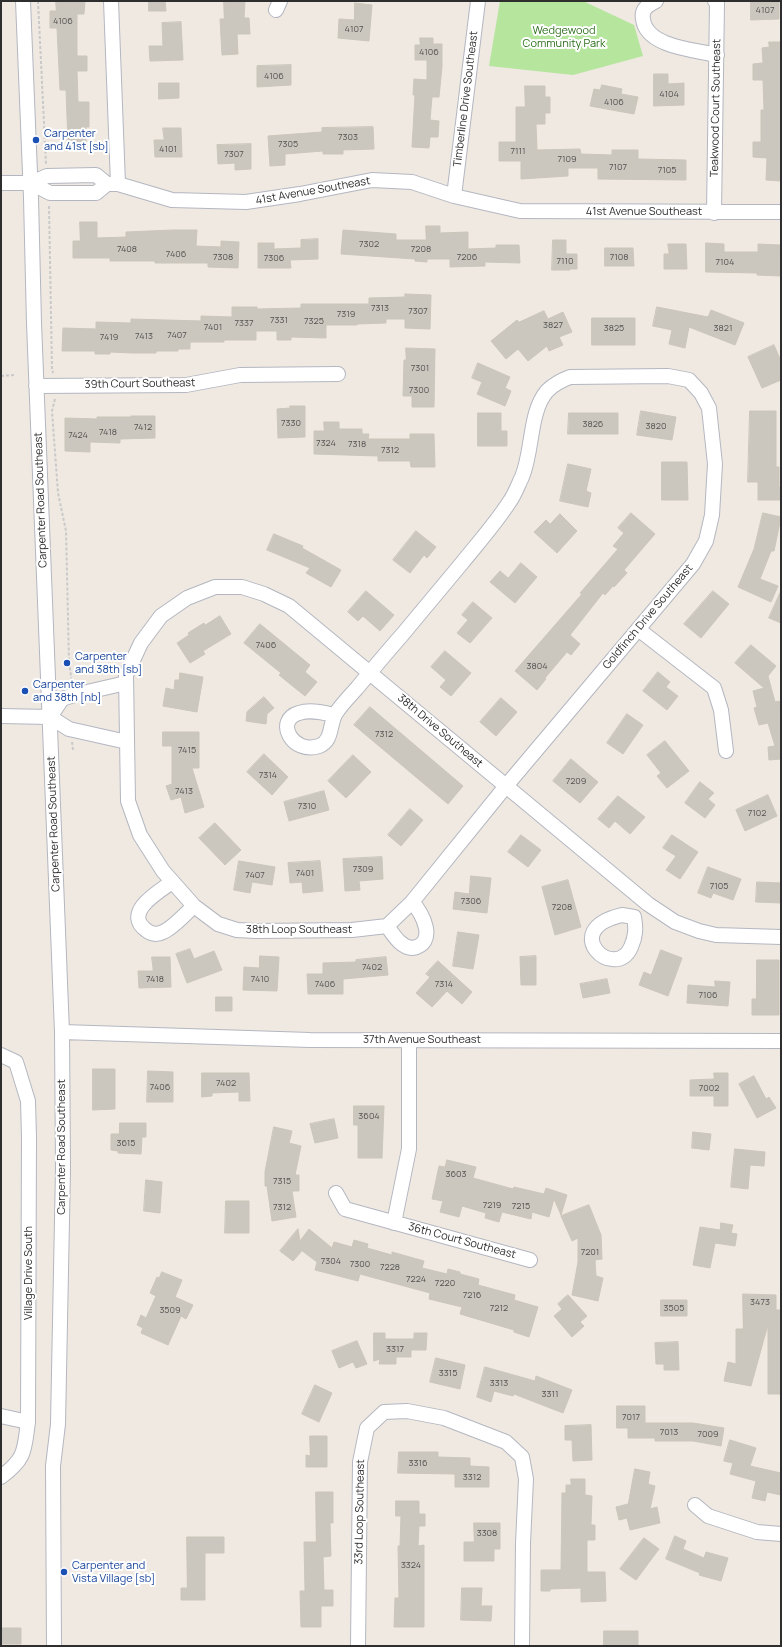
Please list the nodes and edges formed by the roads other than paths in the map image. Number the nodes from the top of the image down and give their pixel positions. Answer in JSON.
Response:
{"nodes":[{"id":1,"x":23,"y":1,"type":"edge"},
{"id":2,"x":111,"y":1,"type":"edge"},
{"id":3,"x":478,"y":1,"type":"edge"},
{"id":4,"x":656,"y":1,"type":"edge"},
{"id":5,"x":716,"y":2,"type":"edge"},
{"id":6,"x":717,"y":55,"type":"junction"},
{"id":7,"x":1,"y":183,"type":"edge"},
{"id":8,"x":31,"y":183,"type":"junction"},
{"id":9,"x":112,"y":184,"type":"junction"},
{"id":10,"x":454,"y":196,"type":"junction"},
{"id":11,"x":781,"y":212,"type":"edge"},
{"id":12,"x":714,"y":213,"type":"junction"},
{"id":13,"x":338,"y":374,"type":"dead end"},
{"id":14,"x":36,"y":386,"type":"junction"},
{"id":15,"x":638,"y":629,"type":"junction"},
{"id":16,"x":370,"y":673,"type":"junction"},
{"id":17,"x":126,"y":683,"type":"junction"},
{"id":18,"x":335,"y":715,"type":"dead end"},
{"id":19,"x":1,"y":716,"type":"edge"},
{"id":20,"x":50,"y":717,"type":"junction"},
{"id":21,"x":126,"y":742,"type":"junction"},
{"id":22,"x":726,"y":751,"type":"dead end"},
{"id":23,"x":506,"y":786,"type":"junction"},
{"id":24,"x":172,"y":882,"type":"junction"},
{"id":25,"x":412,"y":902,"type":"junction"},
{"id":26,"x":648,"y":904,"type":"junction"},
{"id":27,"x":194,"y":906,"type":"junction"},
{"id":28,"x":634,"y":917,"type":"dead end"},
{"id":29,"x":387,"y":926,"type":"junction"},
{"id":30,"x":781,"y":937,"type":"edge"},
{"id":31,"x":62,"y":1032,"type":"junction"},
{"id":32,"x":409,"y":1040,"type":"junction"},
{"id":33,"x":781,"y":1041,"type":"edge"},
{"id":34,"x":1,"y":1055,"type":"edge"},
{"id":35,"x":336,"y":1193,"type":"dead end"},
{"id":36,"x":394,"y":1223,"type":"junction"},
{"id":37,"x":530,"y":1260,"type":"dead end"},
{"id":38,"x":1,"y":1416,"type":"edge"},
{"id":39,"x":28,"y":1422,"type":"junction"},
{"id":40,"x":1,"y":1477,"type":"edge"},
{"id":41,"x":695,"y":1505,"type":"dead end"},
{"id":42,"x":781,"y":1534,"type":"edge"},
{"id":43,"x":54,"y":1646,"type":"edge"},
{"id":44,"x":358,"y":1646,"type":"edge"},
{"id":45,"x":522,"y":1646,"type":"edge"}],
"edges":[{"from":1,"to":8,"type":"street","name":"Carpenter Road Southeast"},
{"from":2,"to":9,"type":"street"},
{"from":3,"to":10,"type":"street","name":"Timberline Drive Southeast"},
{"from":4,"to":6,"type":"street"},
{"from":5,"to":6,"type":"street","name":"Teakwood Court Southeast"},
{"from":6,"to":12,"type":"street","name":"Teakwood Court Southeast"},
{"from":7,"to":8,"type":"street","name":"41st Avenue Southeast"},
{"from":8,"to":9,"type":"street","name":"41st Avenue Southeast"},
{"from":8,"to":9,"type":"street","name":"41st Avenue Southeast"},
{"from":8,"to":14,"type":"street","name":"Carpenter Road Southeast"},
{"from":9,"to":10,"type":"street","name":"41st Avenue Southeast"},
{"from":10,"to":12,"type":"street","name":"41st Avenue Southeast"},
{"from":11,"to":12,"type":"street","name":"41st Avenue Southeast"},
{"from":13,"to":14,"type":"street","name":"39th Court Southeast"},
{"from":14,"to":20,"type":"street","name":"Carpenter Road Southeast"},
{"from":15,"to":16,"type":"street","name":"Goldfinch Drive Southeast"},
{"from":15,"to":22,"type":"street"},
{"from":15,"to":23,"type":"street","name":"Goldfinch Drive Southeast"},
{"from":16,"to":17,"type":"street","name":"38th Drive Southeast"},
{"from":16,"to":18,"type":"street","name":"Goldfinch Drive Southeast"},
{"from":16,"to":23,"type":"street","name":"38th Drive Southeast"},
{"from":17,"to":20,"type":"street"},
{"from":17,"to":21,"type":"street","name":"38th Drive Southeast"},
{"from":19,"to":20,"type":"street"},
{"from":20,"to":21,"type":"street"},
{"from":20,"to":31,"type":"street","name":"Carpenter Road Southeast"},
{"from":21,"to":24,"type":"street","name":"38th Loop Southeast"},
{"from":23,"to":25,"type":"street"},
{"from":23,"to":26,"type":"street","name":"38th Drive Southeast"},
{"from":24,"to":27,"type":"street","name":"38th Loop Southeast"},
{"from":24,"to":27,"type":"street"},
{"from":25,"to":29,"type":"street"},
{"from":25,"to":29,"type":"street"},
{"from":26,"to":28,"type":"street"},
{"from":26,"to":30,"type":"street","name":"38th Drive Southeast"},
{"from":27,"to":29,"type":"street","name":"38th Loop Southeast"},
{"from":31,"to":32,"type":"street","name":"37th Avenue Southeast"},
{"from":31,"to":43,"type":"street","name":"Carpenter Road Southeast"},
{"from":32,"to":33,"type":"street","name":"37th Avenue Southeast"},
{"from":32,"to":36,"type":"street"},
{"from":34,"to":39,"type":"street","name":"Village Drive South"},
{"from":35,"to":36,"type":"street","name":"36th Court Southeast"},
{"from":36,"to":37,"type":"street","name":"36th Court Southeast"},
{"from":38,"to":39,"type":"street"},
{"from":39,"to":40,"type":"street","name":"Village Drive South"},
{"from":41,"to":42,"type":"street"},
{"from":44,"to":45,"type":"street","name":"33rd Loop Southeast"}]}
